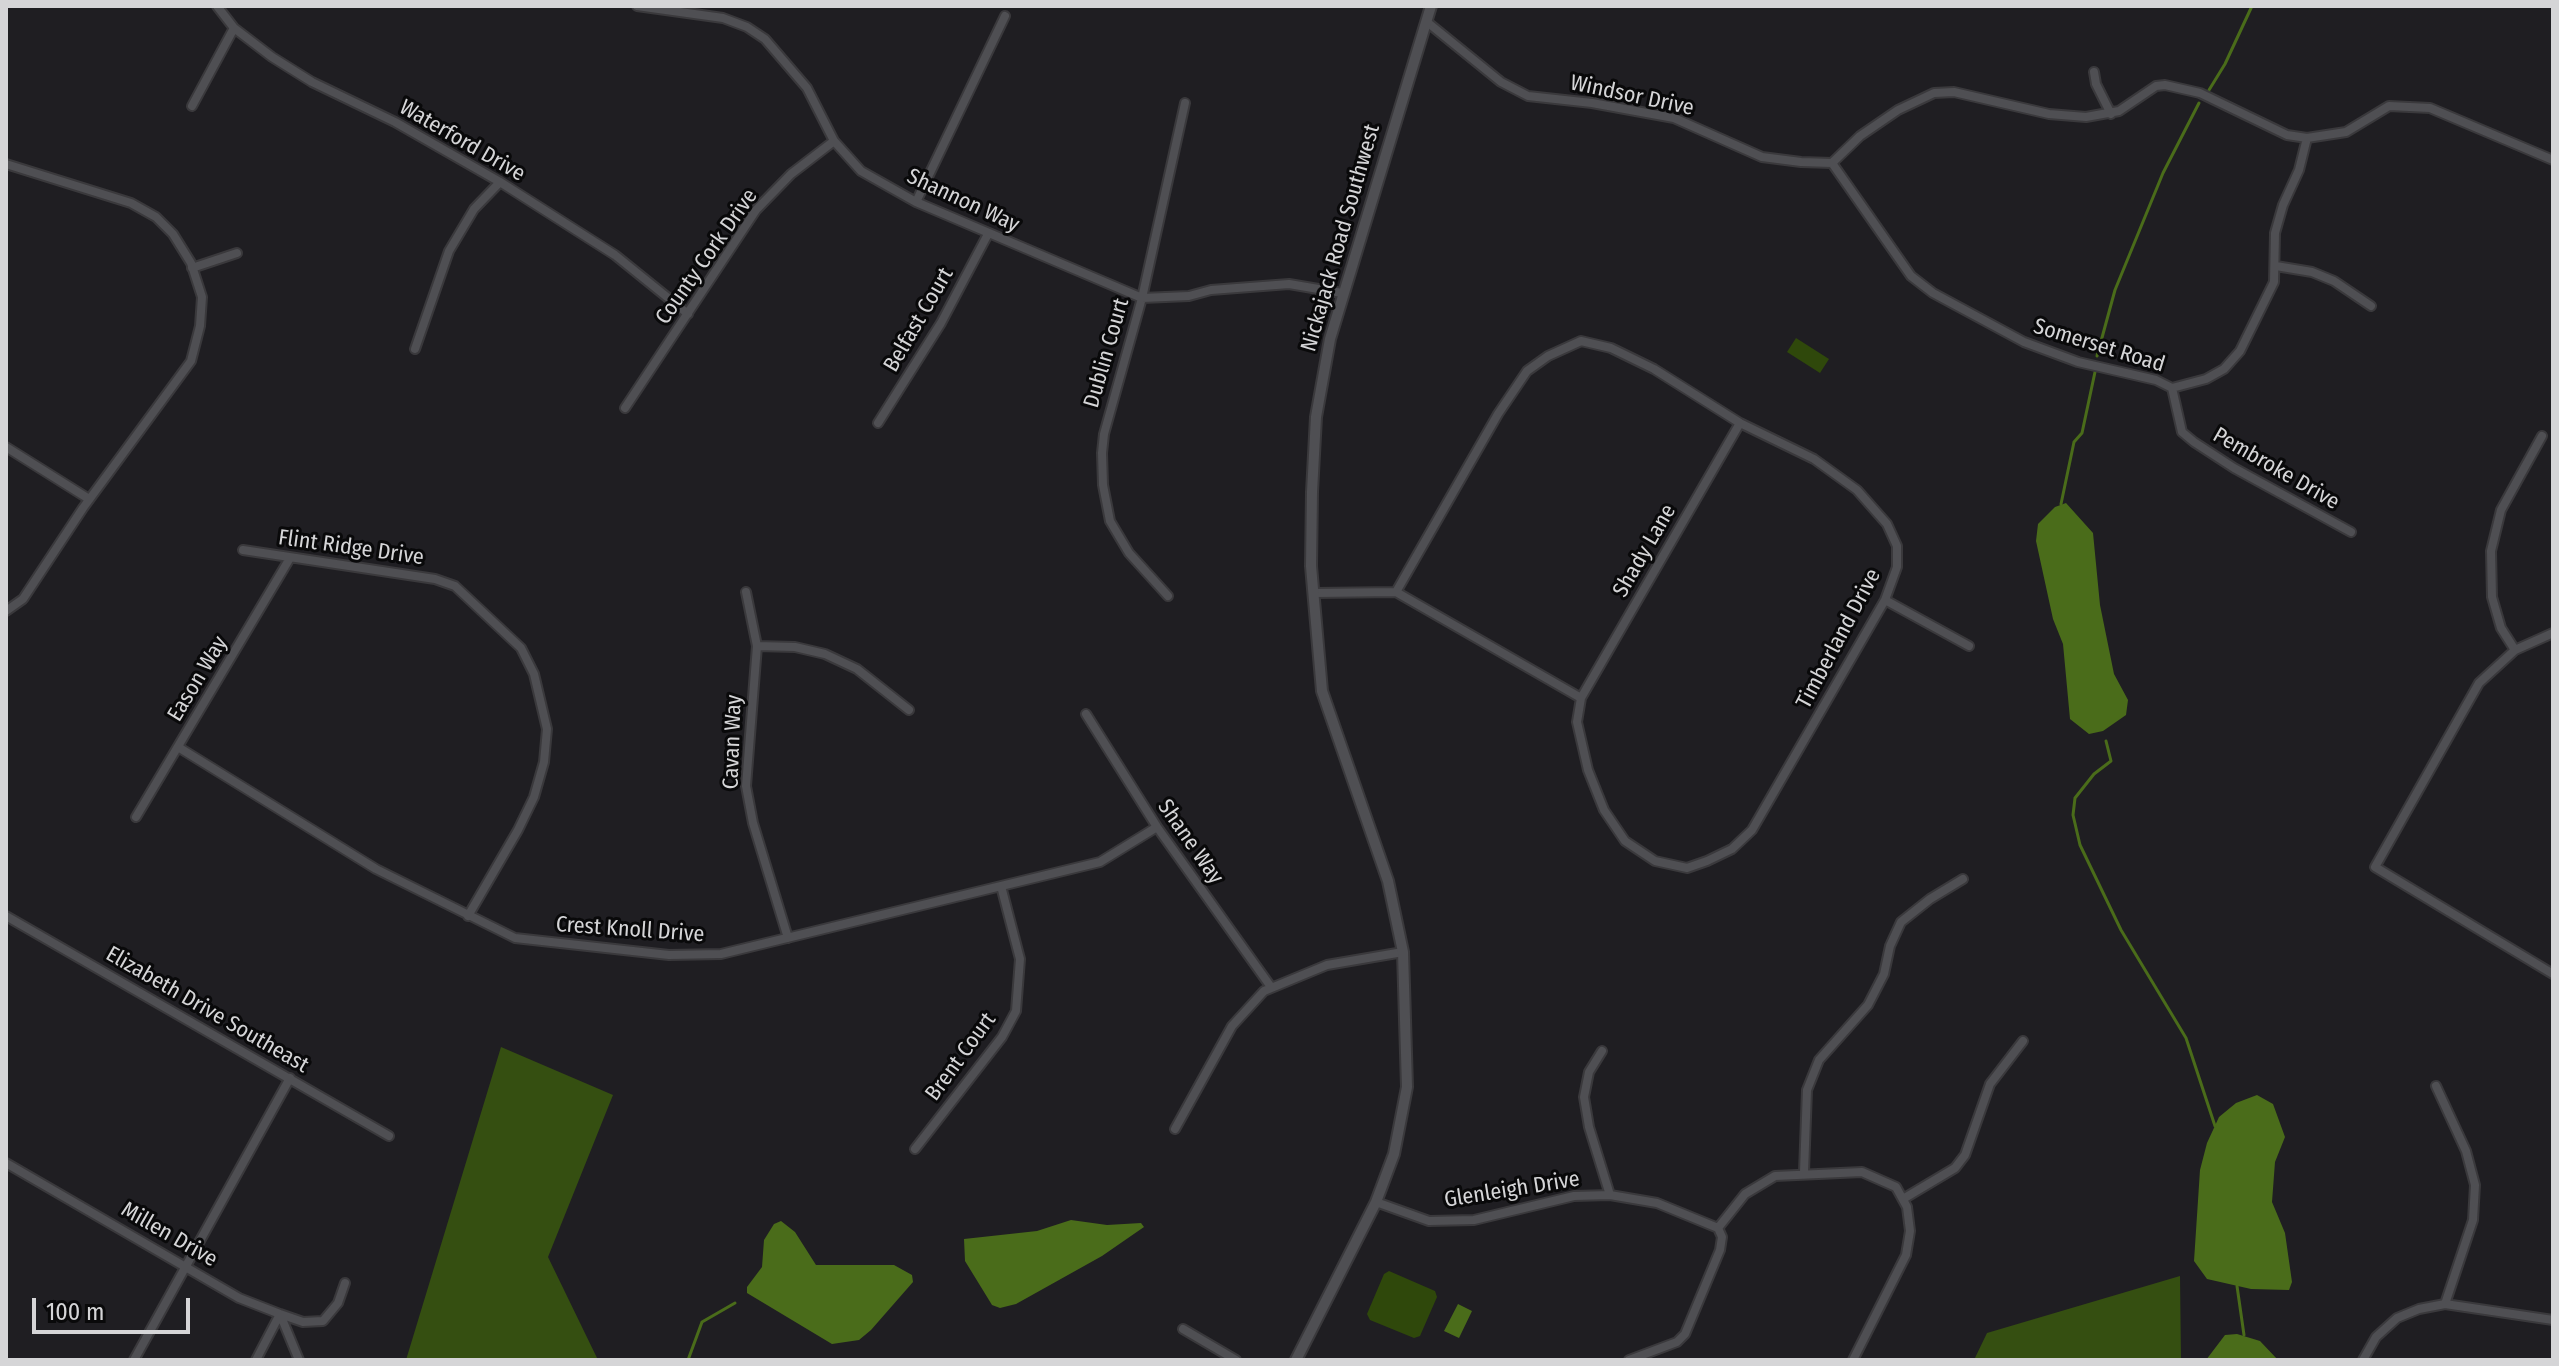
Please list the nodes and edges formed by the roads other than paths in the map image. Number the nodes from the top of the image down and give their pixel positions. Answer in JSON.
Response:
{"nodes":[{"id":1,"x":217,"y":6,"type":"edge"},
{"id":2,"x":637,"y":6,"type":"edge"},
{"id":3,"x":1431,"y":6,"type":"edge"},
{"id":4,"x":1005,"y":16,"type":"dead end"},
{"id":5,"x":1427,"y":22,"type":"junction"},
{"id":6,"x":234,"y":28,"type":"junction"},
{"id":7,"x":2094,"y":72,"type":"dead end"},
{"id":8,"x":1185,"y":103,"type":"dead end"},
{"id":9,"x":192,"y":106,"type":"dead end"},
{"id":10,"x":2111,"y":114,"type":"junction"},
{"id":11,"x":2307,"y":138,"type":"junction"},
{"id":12,"x":834,"y":141,"type":"junction"},
{"id":13,"x":2553,"y":160,"type":"edge"},
{"id":14,"x":1832,"y":163,"type":"junction"},
{"id":15,"x":6,"y":164,"type":"edge"},
{"id":16,"x":500,"y":182,"type":"junction"},
{"id":17,"x":916,"y":202,"type":"junction"},
{"id":18,"x":988,"y":234,"type":"junction"},
{"id":19,"x":237,"y":253,"type":"dead end"},
{"id":20,"x":2276,"y":266,"type":"junction"},
{"id":21,"x":192,"y":268,"type":"junction"},
{"id":22,"x":1342,"y":293,"type":"junction"},
{"id":23,"x":1142,"y":298,"type":"junction"},
{"id":24,"x":2371,"y":306,"type":"dead end"},
{"id":25,"x":688,"y":314,"type":"junction"},
{"id":26,"x":415,"y":349,"type":"dead end"},
{"id":27,"x":2172,"y":388,"type":"junction"},
{"id":28,"x":625,"y":408,"type":"dead end"},
{"id":29,"x":878,"y":423,"type":"dead end"},
{"id":30,"x":1740,"y":423,"type":"junction"},
{"id":31,"x":2542,"y":436,"type":"dead end"},
{"id":32,"x":6,"y":447,"type":"edge"},
{"id":33,"x":89,"y":499,"type":"junction"},
{"id":34,"x":2351,"y":532,"type":"dead end"},
{"id":35,"x":243,"y":550,"type":"dead end"},
{"id":36,"x":290,"y":558,"type":"junction"},
{"id":37,"x":746,"y":592,"type":"dead end"},
{"id":38,"x":1396,"y":592,"type":"junction"},
{"id":39,"x":1315,"y":593,"type":"junction"},
{"id":40,"x":1168,"y":596,"type":"dead end"},
{"id":41,"x":1885,"y":600,"type":"junction"},
{"id":42,"x":6,"y":611,"type":"edge"},
{"id":43,"x":2553,"y":633,"type":"edge"},
{"id":44,"x":757,"y":646,"type":"junction"},
{"id":45,"x":1969,"y":646,"type":"dead end"},
{"id":46,"x":2515,"y":650,"type":"junction"},
{"id":47,"x":1581,"y":698,"type":"junction"},
{"id":48,"x":909,"y":710,"type":"dead end"},
{"id":49,"x":1086,"y":714,"type":"dead end"},
{"id":50,"x":178,"y":747,"type":"junction"},
{"id":51,"x":136,"y":817,"type":"dead end"},
{"id":52,"x":1157,"y":827,"type":"junction"},
{"id":53,"x":1963,"y":879,"type":"dead end"},
{"id":54,"x":1001,"y":886,"type":"junction"},
{"id":55,"x":6,"y":916,"type":"edge"},
{"id":56,"x":468,"y":916,"type":"junction"},
{"id":57,"x":788,"y":938,"type":"junction"},
{"id":58,"x":1403,"y":952,"type":"junction"},
{"id":59,"x":2553,"y":974,"type":"edge"},
{"id":60,"x":1271,"y":987,"type":"junction"},
{"id":61,"x":2023,"y":1041,"type":"dead end"},
{"id":62,"x":1602,"y":1051,"type":"dead end"},
{"id":63,"x":290,"y":1078,"type":"junction"},
{"id":64,"x":2436,"y":1086,"type":"dead end"},
{"id":65,"x":1175,"y":1129,"type":"dead end"},
{"id":66,"x":389,"y":1136,"type":"dead end"},
{"id":67,"x":915,"y":1149,"type":"dead end"},
{"id":68,"x":6,"y":1163,"type":"edge"},
{"id":69,"x":1804,"y":1172,"type":"junction"},
{"id":70,"x":1610,"y":1195,"type":"junction"},
{"id":71,"x":1903,"y":1199,"type":"junction"},
{"id":72,"x":1376,"y":1202,"type":"junction"},
{"id":73,"x":1718,"y":1228,"type":"junction"},
{"id":74,"x":187,"y":1265,"type":"junction"},
{"id":75,"x":345,"y":1283,"type":"dead end"},
{"id":76,"x":2445,"y":1304,"type":"junction"},
{"id":77,"x":280,"y":1314,"type":"junction"},
{"id":78,"x":2553,"y":1320,"type":"edge"},
{"id":79,"x":1183,"y":1329,"type":"dead end"},
{"id":80,"x":134,"y":1360,"type":"edge"},
{"id":81,"x":256,"y":1360,"type":"edge"},
{"id":82,"x":299,"y":1360,"type":"edge"},
{"id":83,"x":1236,"y":1360,"type":"edge"},
{"id":84,"x":1296,"y":1360,"type":"edge"},
{"id":85,"x":1629,"y":1360,"type":"edge"},
{"id":86,"x":1853,"y":1360,"type":"edge"},
{"id":87,"x":2363,"y":1360,"type":"edge"}],
"edges":[{"from":1,"to":6,"type":"street","name":"Waterford Drive"},
{"from":2,"to":12,"type":"street","name":"Shannon Way"},
{"from":3,"to":5,"type":"street","name":"Nickajack Road Southwest"},
{"from":4,"to":17,"type":"street"},
{"from":5,"to":14,"type":"street","name":"Windsor Drive"},
{"from":5,"to":22,"type":"street","name":"Nickajack Road Southwest"},
{"from":6,"to":9,"type":"street"},
{"from":6,"to":16,"type":"street","name":"Waterford Drive"},
{"from":7,"to":10,"type":"street"},
{"from":8,"to":23,"type":"street","name":"Dublin Court"},
{"from":10,"to":11,"type":"street"},
{"from":10,"to":14,"type":"street"},
{"from":11,"to":13,"type":"street"},
{"from":11,"to":20,"type":"street","name":"Somerset Road"},
{"from":12,"to":17,"type":"street","name":"Shannon Way"},
{"from":12,"to":25,"type":"street","name":"County Cork Drive"},
{"from":14,"to":27,"type":"street","name":"Somerset Road"},
{"from":15,"to":21,"type":"street"},
{"from":16,"to":25,"type":"street","name":"Waterford Drive"},
{"from":16,"to":26,"type":"street"},
{"from":17,"to":18,"type":"street","name":"Shannon Way"},
{"from":18,"to":23,"type":"street","name":"Shannon Way"},
{"from":18,"to":29,"type":"street","name":"Belfast Court"},
{"from":19,"to":21,"type":"street"},
{"from":20,"to":24,"type":"street"},
{"from":20,"to":27,"type":"street","name":"Somerset Road"},
{"from":21,"to":33,"type":"street"},
{"from":22,"to":23,"type":"street","name":"Shannon Way"},
{"from":22,"to":39,"type":"street","name":"Nickajack Road Southwest"},
{"from":23,"to":40,"type":"street","name":"Dublin Court"},
{"from":25,"to":28,"type":"street","name":"County Cork Drive"},
{"from":27,"to":34,"type":"street","name":"Pembroke Drive"},
{"from":30,"to":38,"type":"street","name":"Timberland Drive"},
{"from":30,"to":41,"type":"street","name":"Timberland Drive"},
{"from":30,"to":47,"type":"street","name":"Shady Lane"},
{"from":31,"to":46,"type":"street"},
{"from":32,"to":33,"type":"street"},
{"from":33,"to":42,"type":"street"},
{"from":35,"to":36,"type":"street","name":"Flint Ridge Drive"},
{"from":36,"to":50,"type":"street","name":"Eason Way"},
{"from":36,"to":56,"type":"street","name":"Flint Ridge Drive"},
{"from":37,"to":44,"type":"street","name":"Cavan Way"},
{"from":38,"to":39,"type":"street"},
{"from":38,"to":47,"type":"street"},
{"from":39,"to":58,"type":"street","name":"Nickajack Road Southwest"},
{"from":41,"to":45,"type":"street"},
{"from":41,"to":47,"type":"street","name":"Timberland Drive"},
{"from":43,"to":46,"type":"street"},
{"from":44,"to":48,"type":"street"},
{"from":44,"to":57,"type":"street","name":"Cavan Way"},
{"from":46,"to":59,"type":"street"},
{"from":49,"to":52,"type":"street","name":"Shane Way"},
{"from":50,"to":51,"type":"street","name":"Eason Way"},
{"from":50,"to":56,"type":"street","name":"Crest Knoll Drive"},
{"from":52,"to":54,"type":"street","name":"Crest Knoll Drive"},
{"from":52,"to":60,"type":"street","name":"Shane Way"},
{"from":53,"to":69,"type":"street"},
{"from":54,"to":57,"type":"street","name":"Crest Knoll Drive"},
{"from":54,"to":67,"type":"street","name":"Brent Court"},
{"from":55,"to":63,"type":"street","name":"Elizabeth Drive Southeast"},
{"from":56,"to":57,"type":"street","name":"Crest Knoll Drive"},
{"from":58,"to":60,"type":"street"},
{"from":58,"to":72,"type":"street","name":"Nickajack Road Southwest"},
{"from":60,"to":65,"type":"street"},
{"from":61,"to":71,"type":"street"},
{"from":62,"to":70,"type":"street"},
{"from":63,"to":66,"type":"street","name":"Elizabeth Drive Southeast"},
{"from":63,"to":74,"type":"street"},
{"from":64,"to":76,"type":"street"},
{"from":68,"to":74,"type":"street","name":"Millen Drive"},
{"from":69,"to":71,"type":"street"},
{"from":69,"to":73,"type":"street"},
{"from":70,"to":72,"type":"street","name":"Glenleigh Drive"},
{"from":70,"to":73,"type":"street","name":"Glenleigh Drive"},
{"from":71,"to":86,"type":"street"},
{"from":72,"to":84,"type":"street","name":"Nickajack Road Southwest"},
{"from":73,"to":85,"type":"street"},
{"from":74,"to":77,"type":"street","name":"Millen Drive"},
{"from":74,"to":80,"type":"street"},
{"from":75,"to":77,"type":"street","name":"Millen Drive"},
{"from":76,"to":78,"type":"street"},
{"from":76,"to":87,"type":"street"},
{"from":77,"to":81,"type":"street"},
{"from":77,"to":82,"type":"street"},
{"from":79,"to":83,"type":"street"}]}
